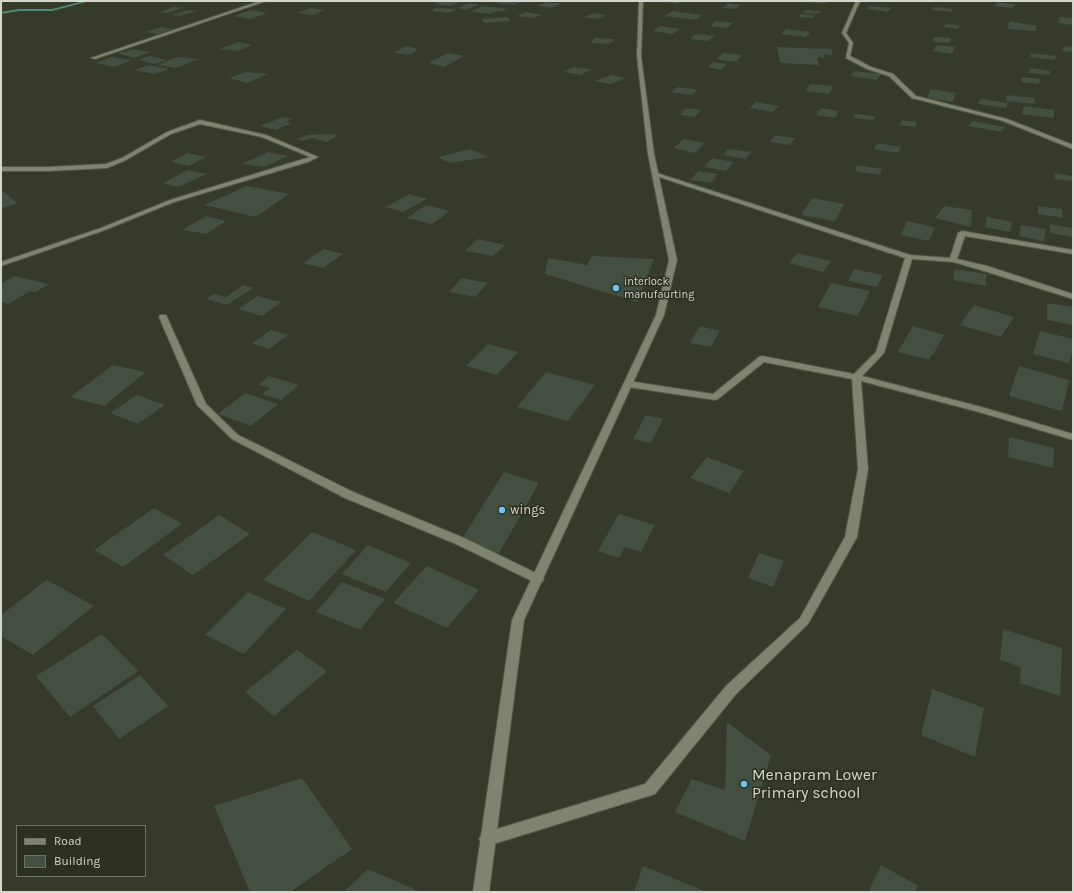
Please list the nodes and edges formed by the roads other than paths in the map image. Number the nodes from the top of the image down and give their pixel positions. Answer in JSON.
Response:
{"nodes":[{"id":1,"x":264,"y":1,"type":"edge"},
{"id":2,"x":641,"y":1,"type":"edge"},
{"id":3,"x":860,"y":1,"type":"edge"},
{"id":4,"x":92,"y":58,"type":"dead end"},
{"id":5,"x":1073,"y":147,"type":"edge"},
{"id":6,"x":1,"y":169,"type":"edge"},
{"id":7,"x":655,"y":174,"type":"junction"},
{"id":8,"x":1073,"y":252,"type":"edge"},
{"id":9,"x":909,"y":257,"type":"junction"},
{"id":10,"x":953,"y":260,"type":"junction"},
{"id":11,"x":1,"y":264,"type":"edge"},
{"id":12,"x":1073,"y":297,"type":"edge"},
{"id":13,"x":162,"y":317,"type":"dead end"},
{"id":14,"x":856,"y":377,"type":"junction"},
{"id":15,"x":628,"y":384,"type":"junction"},
{"id":16,"x":1073,"y":437,"type":"edge"},
{"id":17,"x":538,"y":579,"type":"junction"},
{"id":18,"x":487,"y":839,"type":"junction"},
{"id":19,"x":481,"y":892,"type":"edge"}],
"edges":[{"from":1,"to":4,"type":"street"},
{"from":2,"to":7,"type":"street"},
{"from":3,"to":5,"type":"street"},
{"from":6,"to":11,"type":"street"},
{"from":7,"to":9,"type":"street"},
{"from":7,"to":15,"type":"street"},
{"from":8,"to":10,"type":"street"},
{"from":9,"to":10,"type":"street"},
{"from":9,"to":14,"type":"street"},
{"from":10,"to":12,"type":"street"},
{"from":13,"to":17,"type":"street"},
{"from":14,"to":15,"type":"street"},
{"from":14,"to":16,"type":"street"},
{"from":14,"to":18,"type":"street"},
{"from":15,"to":17,"type":"street"},
{"from":17,"to":18,"type":"street"},
{"from":18,"to":19,"type":"street"}]}
